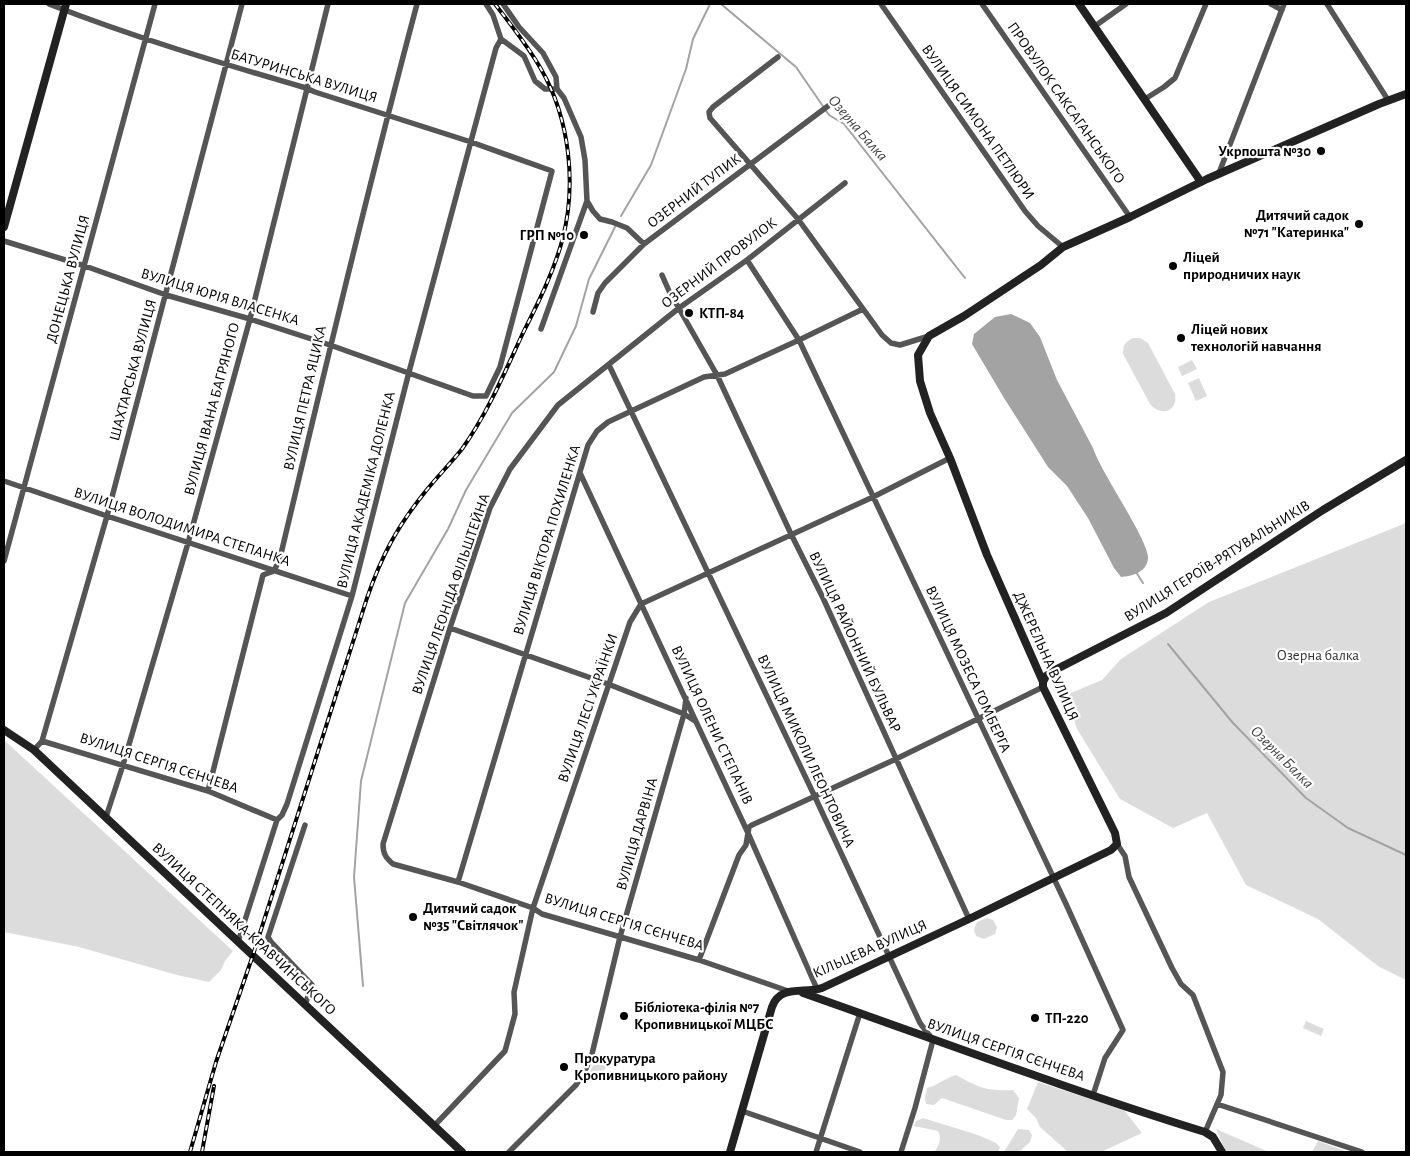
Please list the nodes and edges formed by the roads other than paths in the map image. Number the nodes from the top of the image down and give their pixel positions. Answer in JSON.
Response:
{"nodes":[{"id":1,"x":49,"y":4,"type":"edge"},
{"id":2,"x":155,"y":4,"type":"edge"},
{"id":3,"x":242,"y":4,"type":"edge"},
{"id":4,"x":328,"y":4,"type":"edge"},
{"id":5,"x":417,"y":4,"type":"edge"},
{"id":6,"x":486,"y":4,"type":"edge"},
{"id":7,"x":503,"y":4,"type":"edge"},
{"id":8,"x":881,"y":4,"type":"edge"},
{"id":9,"x":982,"y":4,"type":"edge"},
{"id":10,"x":1079,"y":4,"type":"edge"},
{"id":11,"x":1126,"y":4,"type":"edge"},
{"id":12,"x":1206,"y":4,"type":"edge"},
{"id":13,"x":1271,"y":4,"type":"edge"},
{"id":14,"x":1284,"y":4,"type":"edge"},
{"id":15,"x":1326,"y":4,"type":"edge"},
{"id":16,"x":65,"y":7,"type":"edge"},
{"id":17,"x":1282,"y":10,"type":"junction"},
{"id":18,"x":1095,"y":26,"type":"junction"},
{"id":19,"x":501,"y":38,"type":"junction"},
{"id":20,"x":146,"y":40,"type":"junction"},
{"id":21,"x":778,"y":57,"type":"dead end"},
{"id":22,"x":225,"y":65,"type":"junction"},
{"id":23,"x":306,"y":88,"type":"junction"},
{"id":24,"x":557,"y":89,"type":"junction"},
{"id":25,"x":1406,"y":94,"type":"edge"},
{"id":26,"x":1145,"y":99,"type":"junction"},
{"id":27,"x":1388,"y":100,"type":"junction"},
{"id":28,"x":828,"y":106,"type":"dead end"},
{"id":29,"x":388,"y":115,"type":"junction"},
{"id":30,"x":471,"y":142,"type":"junction"},
{"id":31,"x":751,"y":165,"type":"junction"},
{"id":32,"x":1219,"y":174,"type":"junction"},
{"id":33,"x":1201,"y":182,"type":"junction"},
{"id":34,"x":845,"y":183,"type":"dead end"},
{"id":35,"x":587,"y":201,"type":"junction"},
{"id":36,"x":1130,"y":217,"type":"junction"},
{"id":37,"x":798,"y":219,"type":"junction"},
{"id":38,"x":4,"y":227,"type":"edge"},
{"id":39,"x":4,"y":241,"type":"edge"},
{"id":40,"x":644,"y":244,"type":"junction"},
{"id":41,"x":1063,"y":247,"type":"junction"},
{"id":42,"x":747,"y":260,"type":"junction"},
{"id":43,"x":85,"y":266,"type":"junction"},
{"id":44,"x":662,"y":275,"type":"dead end"},
{"id":45,"x":166,"y":295,"type":"junction"},
{"id":46,"x":678,"y":308,"type":"junction"},
{"id":47,"x":863,"y":308,"type":"junction"},
{"id":48,"x":593,"y":312,"type":"dead end"},
{"id":49,"x":250,"y":319,"type":"junction"},
{"id":50,"x":541,"y":329,"type":"dead end"},
{"id":51,"x":929,"y":336,"type":"junction"},
{"id":52,"x":799,"y":340,"type":"junction"},
{"id":53,"x":330,"y":345,"type":"junction"},
{"id":54,"x":609,"y":365,"type":"junction"},
{"id":55,"x":409,"y":372,"type":"junction"},
{"id":56,"x":717,"y":375,"type":"junction"},
{"id":57,"x":486,"y":396,"type":"joint"},
{"id":58,"x":632,"y":411,"type":"junction"},
{"id":59,"x":950,"y":458,"type":"junction"},
{"id":60,"x":1406,"y":460,"type":"edge"},
{"id":61,"x":580,"y":473,"type":"junction"},
{"id":62,"x":4,"y":481,"type":"edge"},
{"id":63,"x":24,"y":487,"type":"junction"},
{"id":64,"x":873,"y":497,"type":"junction"},
{"id":65,"x":107,"y":516,"type":"junction"},
{"id":66,"x":791,"y":534,"type":"junction"},
{"id":67,"x":188,"y":543,"type":"junction"},
{"id":68,"x":4,"y":560,"type":"edge"},
{"id":69,"x":274,"y":570,"type":"junction"},
{"id":70,"x":708,"y":572,"type":"junction"},
{"id":71,"x":352,"y":596,"type":"junction"},
{"id":72,"x":641,"y":604,"type":"junction"},
{"id":73,"x":450,"y":628,"type":"junction"},
{"id":74,"x":526,"y":655,"type":"junction"},
{"id":75,"x":608,"y":684,"type":"junction"},
{"id":76,"x":1043,"y":684,"type":"junction"},
{"id":77,"x":686,"y":698,"type":"junction"},
{"id":78,"x":684,"y":714,"type":"junction"},
{"id":79,"x":978,"y":719,"type":"junction"},
{"id":80,"x":697,"y":722,"type":"junction"},
{"id":81,"x":4,"y":730,"type":"edge"},
{"id":82,"x":42,"y":741,"type":"junction"},
{"id":83,"x":34,"y":750,"type":"junction"},
{"id":84,"x":896,"y":759,"type":"junction"},
{"id":85,"x":123,"y":766,"type":"junction"},
{"id":86,"x":208,"y":790,"type":"junction"},
{"id":87,"x":815,"y":797,"type":"junction"},
{"id":88,"x":106,"y":817,"type":"junction"},
{"id":89,"x":277,"y":820,"type":"junction"},
{"id":90,"x":306,"y":825,"type":"dead end"},
{"id":91,"x":748,"y":832,"type":"junction"},
{"id":92,"x":1117,"y":844,"type":"junction"},
{"id":93,"x":393,"y":864,"type":"joint"},
{"id":94,"x":1053,"y":879,"type":"junction"},
{"id":95,"x":458,"y":882,"type":"junction"},
{"id":96,"x":533,"y":908,"type":"junction"},
{"id":97,"x":969,"y":919,"type":"junction"},
{"id":98,"x":620,"y":937,"type":"junction"},
{"id":99,"x":238,"y":942,"type":"junction"},
{"id":100,"x":889,"y":957,"type":"junction"},
{"id":101,"x":699,"y":960,"type":"junction"},
{"id":102,"x":817,"y":990,"type":"junction"},
{"id":103,"x":788,"y":991,"type":"junction"},
{"id":104,"x":800,"y":991,"type":"junction"},
{"id":105,"x":305,"y":1005,"type":"junction"},
{"id":106,"x":860,"y":1013,"type":"junction"},
{"id":107,"x":933,"y":1040,"type":"junction"},
{"id":108,"x":1093,"y":1095,"type":"junction"},
{"id":109,"x":1217,"y":1104,"type":"junction"},
{"id":110,"x":742,"y":1111,"type":"junction"},
{"id":111,"x":434,"y":1126,"type":"junction"},
{"id":112,"x":1205,"y":1132,"type":"junction"},
{"id":113,"x":820,"y":1138,"type":"junction"},
{"id":114,"x":462,"y":1152,"type":"edge"},
{"id":115,"x":509,"y":1152,"type":"edge"},
{"id":116,"x":730,"y":1152,"type":"edge"},
{"id":117,"x":816,"y":1152,"type":"edge"},
{"id":118,"x":860,"y":1152,"type":"edge"},
{"id":119,"x":901,"y":1152,"type":"edge"},
{"id":120,"x":1222,"y":1152,"type":"edge"},
{"id":121,"x":1362,"y":1152,"type":"edge"}],
"edges":[{"from":1,"to":16,"type":"street","name":"БАТУРИНСЬКА ВУЛИЦЯ"},
{"from":2,"to":20,"type":"street","name":"ДОНЕЦЬКА ВУЛИЦЯ"},
{"from":3,"to":22,"type":"street","name":"ШАХТАРСЬКА ВУЛИЦЯ"},
{"from":4,"to":23,"type":"street","name":"ВУЛИЦЯ ІВАНА БАГРЯНОГО"},
{"from":5,"to":29,"type":"street","name":"ВУЛИЦЯ ПЕТРА ЯЦИКА"},
{"from":6,"to":19,"type":"street"},
{"from":7,"to":24,"type":"street"},
{"from":8,"to":41,"type":"street","name":"ВУЛИЦЯ СИМОНА ПЕТЛЮРИ"},
{"from":9,"to":36,"type":"street","name":"ПРОВУЛОК САКСАГАНСЬКОГО"},
{"from":10,"to":18,"type":"main road"},
{"from":11,"to":18,"type":"street"},
{"from":12,"to":26,"type":"street"},
{"from":13,"to":17,"type":"street"},
{"from":14,"to":17,"type":"street"},
{"from":15,"to":27,"type":"street"},
{"from":16,"to":20,"type":"street","name":"БАТУРИНСЬКА ВУЛИЦЯ"},
{"from":16,"to":38,"type":"main road"},
{"from":17,"to":32,"type":"street"},
{"from":18,"to":26,"type":"main road"},
{"from":19,"to":24,"type":"street"},
{"from":19,"to":30,"type":"street","name":"ВУЛИЦЯ АКАДЕМІКА ДОЛЕНКА"},
{"from":20,"to":22,"type":"street","name":"БАТУРИНСЬКА ВУЛИЦЯ"},
{"from":20,"to":43,"type":"street","name":"ДОНЕЦЬКА ВУЛИЦЯ"},
{"from":21,"to":31,"type":"street"},
{"from":22,"to":23,"type":"street","name":"БАТУРИНСЬКА ВУЛИЦЯ"},
{"from":22,"to":45,"type":"street","name":"ШАХТАРСЬКА ВУЛИЦЯ"},
{"from":23,"to":29,"type":"street","name":"БАТУРИНСЬКА ВУЛИЦЯ"},
{"from":23,"to":49,"type":"street","name":"ВУЛИЦЯ ІВАНА БАГРЯНОГО"},
{"from":24,"to":35,"type":"street"},
{"from":25,"to":27,"type":"main road"},
{"from":26,"to":33,"type":"main road"},
{"from":27,"to":32,"type":"main road"},
{"from":28,"to":31,"type":"street","name":"ОЗЕРНИЙ ТУПИК"},
{"from":29,"to":30,"type":"street","name":"БАТУРИНСЬКА ВУЛИЦЯ"},
{"from":29,"to":53,"type":"street","name":"ВУЛИЦЯ ПЕТРА ЯЦИКА"},
{"from":30,"to":55,"type":"street","name":"ВУЛИЦЯ АКАДЕМІКА ДОЛЕНКА"},
{"from":30,"to":57,"type":"street","name":"БАТУРИНСЬКА ВУЛИЦЯ"},
{"from":31,"to":37,"type":"street"},
{"from":31,"to":40,"type":"street","name":"ОЗЕРНИЙ ТУПИК"},
{"from":32,"to":33,"type":"main road"},
{"from":33,"to":36,"type":"main road"},
{"from":34,"to":37,"type":"street","name":"ОЗЕРНИЙ ПРОВУЛОК"},
{"from":35,"to":40,"type":"street"},
{"from":35,"to":50,"type":"street"},
{"from":36,"to":41,"type":"main road"},
{"from":37,"to":42,"type":"street","name":"ОЗЕРНИЙ ПРОВУЛОК"},
{"from":37,"to":47,"type":"street"},
{"from":39,"to":43,"type":"street","name":"ВУЛИЦЯ ЮРІЯ ВЛАСЕНКА"},
{"from":40,"to":48,"type":"street","name":"ОЗЕРНИЙ ТУПИК"},
{"from":41,"to":51,"type":"main road"},
{"from":42,"to":46,"type":"street","name":"ОЗЕРНИЙ ПРОВУЛОК"},
{"from":42,"to":52,"type":"street","name":"ВУЛИЦЯ МОЗЕСА ГОМБЕРГА"},
{"from":43,"to":45,"type":"street","name":"ВУЛИЦЯ ЮРІЯ ВЛАСЕНКА"},
{"from":43,"to":63,"type":"street","name":"ДОНЕЦЬКА ВУЛИЦЯ"},
{"from":44,"to":46,"type":"street","name":"ВУЛИЦЯ РАЙОННИЙ БУЛЬВАР"},
{"from":45,"to":49,"type":"street","name":"ВУЛИЦЯ ЮРІЯ ВЛАСЕНКА"},
{"from":45,"to":65,"type":"street","name":"ШАХТАРСЬКА ВУЛИЦЯ"},
{"from":46,"to":54,"type":"street","name":"ОЗЕРНИЙ ПРОВУЛОК"},
{"from":46,"to":56,"type":"street","name":"ВУЛИЦЯ РАЙОННИЙ БУЛЬВАР"},
{"from":47,"to":51,"type":"street"},
{"from":47,"to":52,"type":"street","name":"ВУЛИЦЯ ВІКТОРА ПОХИЛЕНКА"},
{"from":49,"to":53,"type":"street","name":"ВУЛИЦЯ ЮРІЯ ВЛАСЕНКА"},
{"from":49,"to":67,"type":"street","name":"ВУЛИЦЯ ІВАНА БАГРЯНОГО"},
{"from":51,"to":59,"type":"main road","name":"ДЖЕРЕЛЬНА ВУЛИЦЯ"},
{"from":52,"to":56,"type":"street","name":"ВУЛИЦЯ ВІКТОРА ПОХИЛЕНКА"},
{"from":52,"to":64,"type":"street","name":"ВУЛИЦЯ МОЗЕСА ГОМБЕРГА"},
{"from":53,"to":55,"type":"street","name":"ВУЛИЦЯ ЮРІЯ ВЛАСЕНКА"},
{"from":53,"to":69,"type":"street","name":"ВУЛИЦЯ ПЕТРА ЯЦИКА"},
{"from":54,"to":58,"type":"street","name":"ВУЛИЦЯ МИКОЛИ ЛЕОНТОВИЧА"},
{"from":54,"to":73,"type":"street","name":"ВУЛИЦЯ ЛЕОНІДА ФІЛЬШТЕЙНА"},
{"from":55,"to":57,"type":"street","name":"ВУЛИЦЯ ЮРІЯ ВЛАСЕНКА"},
{"from":55,"to":71,"type":"street","name":"ВУЛИЦЯ АКАДЕМІКА ДОЛЕНКА"},
{"from":56,"to":58,"type":"street","name":"ВУЛИЦЯ ВІКТОРА ПОХИЛЕНКА"},
{"from":56,"to":66,"type":"street","name":"ВУЛИЦЯ РАЙОННИЙ БУЛЬВАР"},
{"from":58,"to":61,"type":"street","name":"ВУЛИЦЯ ВІКТОРА ПОХИЛЕНКА"},
{"from":58,"to":70,"type":"street","name":"ВУЛИЦЯ МИКОЛИ ЛЕОНТОВИЧА"},
{"from":59,"to":64,"type":"street"},
{"from":59,"to":76,"type":"main road","name":"ДЖЕРЕЛЬНА ВУЛИЦЯ"},
{"from":60,"to":76,"type":"main road","name":"ВУЛИЦЯ ГЕРОЇВ-РЯТУВАЛЬНИКІВ"},
{"from":61,"to":72,"type":"street","name":"ВУЛИЦЯ ОЛЕНИ СТЕПАНІВ"},
{"from":61,"to":74,"type":"street","name":"ВУЛИЦЯ ВІКТОРА ПОХИЛЕНКА"},
{"from":62,"to":63,"type":"street","name":"ВУЛИЦЯ ВОЛОДИМИРА СТЕПАНКА"},
{"from":63,"to":65,"type":"street","name":"ВУЛИЦЯ ВОЛОДИМИРА СТЕПАНКА"},
{"from":63,"to":68,"type":"street","name":"ДОНЕЦЬКА ВУЛИЦЯ"},
{"from":64,"to":66,"type":"street"},
{"from":64,"to":79,"type":"street","name":"ВУЛИЦЯ МОЗЕСА ГОМБЕРГА"},
{"from":65,"to":67,"type":"street","name":"ВУЛИЦЯ ВОЛОДИМИРА СТЕПАНКА"},
{"from":65,"to":82,"type":"street","name":"ШАХТАРСЬКА ВУЛИЦЯ"},
{"from":66,"to":70,"type":"street"},
{"from":66,"to":84,"type":"street","name":"ВУЛИЦЯ РАЙОННИЙ БУЛЬВАР"},
{"from":67,"to":69,"type":"street","name":"ВУЛИЦЯ ВОЛОДИМИРА СТЕПАНКА"},
{"from":67,"to":85,"type":"street","name":"ВУЛИЦЯ ІВАНА БАГРЯНОГО"},
{"from":69,"to":71,"type":"street","name":"ВУЛИЦЯ ВОЛОДИМИРА СТЕПАНКА"},
{"from":69,"to":86,"type":"street","name":"ВУЛИЦЯ ПЕТРА ЯЦИКА"},
{"from":70,"to":72,"type":"street"},
{"from":70,"to":87,"type":"street","name":"ВУЛИЦЯ МИКОЛИ ЛЕОНТОВИЧА"},
{"from":71,"to":89,"type":"street","name":"ВУЛИЦЯ АКАДЕМІКА ДОЛЕНКА"},
{"from":72,"to":75,"type":"street","name":"ВУЛИЦЯ ЛЕСІ УКРАЇНКИ"},
{"from":72,"to":77,"type":"street","name":"ВУЛИЦЯ ОЛЕНИ СТЕПАНІВ"},
{"from":73,"to":74,"type":"street"},
{"from":73,"to":93,"type":"street","name":"ВУЛИЦЯ ЛЕОНІДА ФІЛЬШТЕЙНА"},
{"from":74,"to":75,"type":"street"},
{"from":74,"to":95,"type":"street","name":"ВУЛИЦЯ ВІКТОРА ПОХИЛЕНКА"},
{"from":75,"to":78,"type":"street"},
{"from":75,"to":96,"type":"street","name":"ВУЛИЦЯ ЛЕСІ УКРАЇНКИ"},
{"from":76,"to":79,"type":"street"},
{"from":76,"to":92,"type":"main road","name":"ДЖЕРЕЛЬНА ВУЛИЦЯ"},
{"from":77,"to":78,"type":"street","name":"ВУЛИЦЯ ДАРВІНА"},
{"from":77,"to":80,"type":"street","name":"ВУЛИЦЯ ОЛЕНИ СТЕПАНІВ"},
{"from":78,"to":80,"type":"street"},
{"from":78,"to":98,"type":"street","name":"ВУЛИЦЯ ДАРВІНА"},
{"from":79,"to":84,"type":"street"},
{"from":79,"to":94,"type":"street","name":"ВУЛИЦЯ МОЗЕСА ГОМБЕРГА"},
{"from":80,"to":91,"type":"street","name":"ВУЛИЦЯ ОЛЕНИ СТЕПАНІВ"},
{"from":81,"to":83,"type":"main road","name":"ВУЛИЦЯ СТЕПНЯКА-КРАВЧИНСЬКОГО"},
{"from":82,"to":83,"type":"street"},
{"from":82,"to":85,"type":"street","name":"ВУЛИЦЯ СЕРГІЯ СЄНЧЕВА"},
{"from":83,"to":88,"type":"main road","name":"ВУЛИЦЯ СТЕПНЯКА-КРАВЧИНСЬКОГО"},
{"from":84,"to":87,"type":"street"},
{"from":84,"to":97,"type":"street","name":"ВУЛИЦЯ РАЙОННИЙ БУЛЬВАР"},
{"from":85,"to":86,"type":"street","name":"ВУЛИЦЯ СЕРГІЯ СЄНЧЕВА"},
{"from":85,"to":88,"type":"street","name":"ВУЛИЦЯ ІВАНА БАГРЯНОГО"},
{"from":86,"to":89,"type":"street","name":"ВУЛИЦЯ СЕРГІЯ СЄНЧЕВА"},
{"from":87,"to":91,"type":"street"},
{"from":87,"to":100,"type":"street","name":"ВУЛИЦЯ МИКОЛИ ЛЕОНТОВИЧА"},
{"from":88,"to":99,"type":"main road","name":"ВУЛИЦЯ СТЕПНЯКА-КРАВЧИНСЬКОГО"},
{"from":89,"to":99,"type":"street","name":"ВУЛИЦЯ АКАДЕМІКА ДОЛЕНКА"},
{"from":90,"to":105,"type":"street"},
{"from":91,"to":101,"type":"street"},
{"from":91,"to":102,"type":"street","name":"ВУЛИЦЯ ОЛЕНИ СТЕПАНІВ"},
{"from":92,"to":94,"type":"main road","name":"КІЛЬЦЕВА ВУЛИЦЯ"},
{"from":92,"to":109,"type":"street","name":"ДЖЕРЕЛЬНА ВУЛИЦЯ"},
{"from":93,"to":95,"type":"street","name":"ВУЛИЦЯ СЕРГІЯ СЄНЧЕВА"},
{"from":94,"to":97,"type":"main road","name":"КІЛЬЦЕВА ВУЛИЦЯ"},
{"from":94,"to":108,"type":"street","name":"ВУЛИЦЯ МОЗЕСА ГОМБЕРГА"},
{"from":95,"to":96,"type":"street","name":"ВУЛИЦЯ СЕРГІЯ СЄНЧЕВА"},
{"from":96,"to":98,"type":"street","name":"ВУЛИЦЯ СЕРГІЯ СЄНЧЕВА"},
{"from":96,"to":111,"type":"street","name":"ВУЛИЦЯ ЛЕСІ УКРАЇНКИ"},
{"from":97,"to":100,"type":"main road","name":"КІЛЬЦЕВА ВУЛИЦЯ"},
{"from":98,"to":101,"type":"street","name":"ВУЛИЦЯ СЕРГІЯ СЄНЧЕВА"},
{"from":98,"to":115,"type":"street","name":"ВУЛИЦЯ ДАРВІНА"},
{"from":99,"to":105,"type":"main road","name":"ВУЛИЦЯ СТЕПНЯКА-КРАВЧИНСЬКОГО"},
{"from":100,"to":102,"type":"main road","name":"КІЛЬЦЕВА ВУЛИЦЯ"},
{"from":100,"to":107,"type":"street","name":"ВУЛИЦЯ МИКОЛИ ЛЕОНТОВИЧА"},
{"from":101,"to":103,"type":"street","name":"ВУЛИЦЯ СЕРГІЯ СЄНЧЕВА"},
{"from":102,"to":104,"type":"main road","name":"КІЛЬЦЕВА ВУЛИЦЯ"},
{"from":103,"to":104,"type":"main road","name":"КІЛЬЦЕВА ВУЛИЦЯ"},
{"from":103,"to":110,"type":"main road"},
{"from":104,"to":106,"type":"main road","name":"ВУЛИЦЯ СЕРГІЯ СЄНЧЕВА"},
{"from":105,"to":111,"type":"main road","name":"ВУЛИЦЯ СТЕПНЯКА-КРАВЧИНСЬКОГО"},
{"from":106,"to":107,"type":"main road","name":"ВУЛИЦЯ СЕРГІЯ СЄНЧЕВА"},
{"from":106,"to":113,"type":"street"},
{"from":107,"to":108,"type":"main road","name":"ВУЛИЦЯ СЕРГІЯ СЄНЧЕВА"},
{"from":107,"to":119,"type":"street"},
{"from":108,"to":112,"type":"main road","name":"ВУЛИЦЯ СЕРГІЯ СЄНЧЕВА"},
{"from":109,"to":112,"type":"street","name":"ДЖЕРЕЛЬНА ВУЛИЦЯ"},
{"from":109,"to":121,"type":"street"},
{"from":110,"to":113,"type":"street"},
{"from":110,"to":116,"type":"main road"},
{"from":111,"to":114,"type":"main road","name":"ВУЛИЦЯ СТЕПНЯКА-КРАВЧИНСЬКОГО"},
{"from":112,"to":120,"type":"main road"},
{"from":113,"to":117,"type":"street"},
{"from":113,"to":118,"type":"street"}]}
